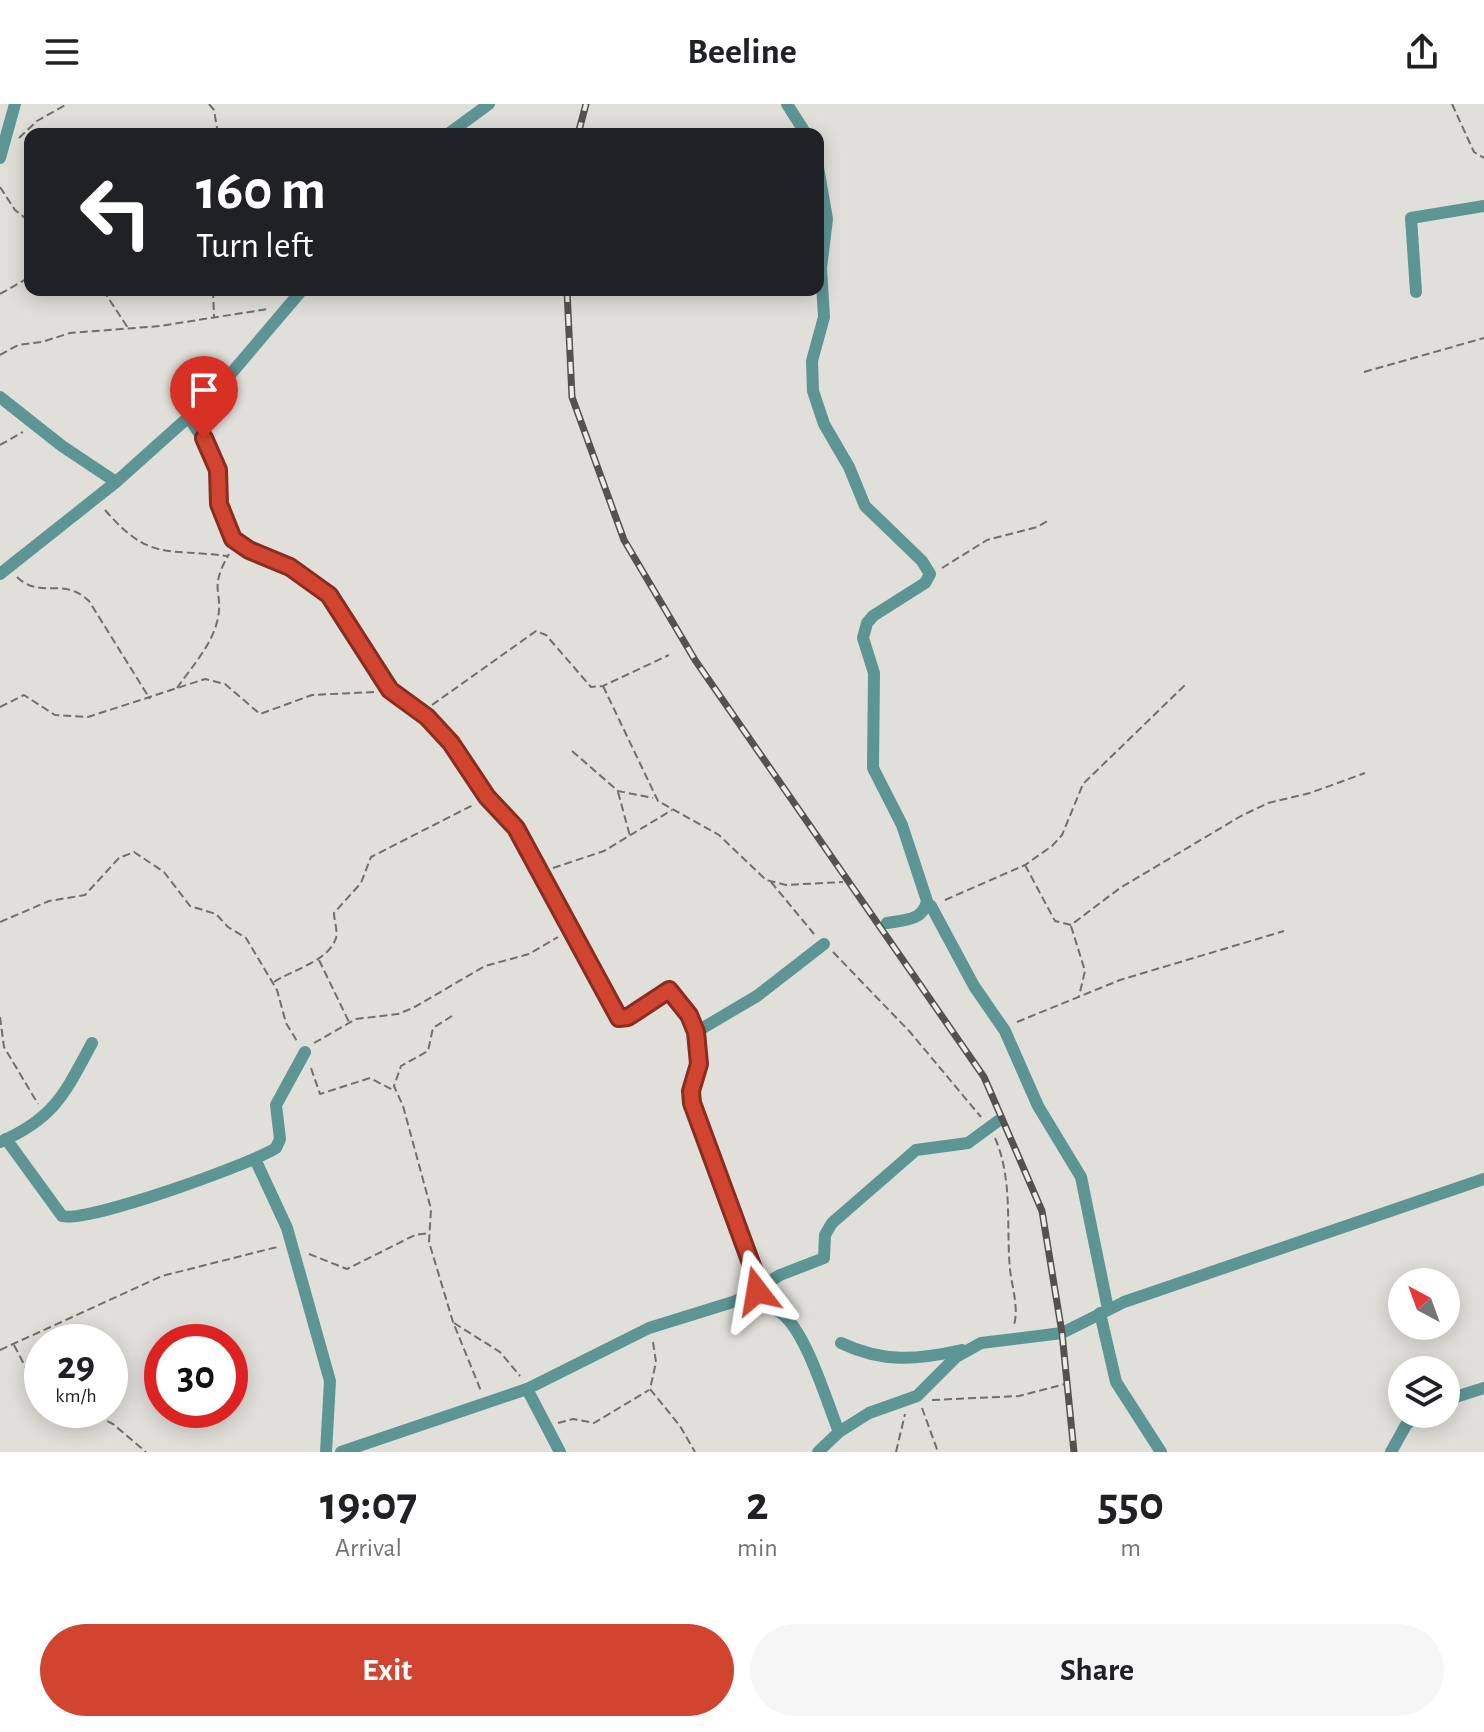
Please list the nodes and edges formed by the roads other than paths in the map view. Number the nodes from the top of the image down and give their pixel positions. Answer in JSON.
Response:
{"nodes":[{"id":1,"x":15,"y":104,"type":"edge"},
{"id":2,"x":489,"y":104,"type":"edge"},
{"id":3,"x":787,"y":104,"type":"edge"},
{"id":4,"x":456,"y":128,"type":"edge"},
{"id":5,"x":802,"y":128,"type":"edge"},
{"id":6,"x":2,"y":155,"type":"edge"},
{"id":7,"x":824,"y":202,"type":"edge"},
{"id":8,"x":1484,"y":206,"type":"edge"},
{"id":9,"x":824,"y":244,"type":"edge"},
{"id":10,"x":1416,"y":292,"type":"dead end"},
{"id":11,"x":297,"y":296,"type":"edge"},
{"id":12,"x":823,"y":296,"type":"edge"},
{"id":13,"x":0,"y":397,"type":"edge"},
{"id":14,"x":188,"y":416,"type":"junction"},
{"id":15,"x":116,"y":482,"type":"junction"},
{"id":16,"x":4,"y":571,"type":"edge"},
{"id":17,"x":931,"y":906,"type":"road end"},
{"id":18,"x":887,"y":923,"type":"dead end"},
{"id":19,"x":824,"y":944,"type":"road end"},
{"id":20,"x":696,"y":1032,"type":"junction"},
{"id":21,"x":92,"y":1043,"type":"dead end"},
{"id":22,"x":304,"y":1050,"type":"road end"},
{"id":23,"x":994,"y":1124,"type":"road end"},
{"id":24,"x":3,"y":1140,"type":"edge"},
{"id":25,"x":255,"y":1159,"type":"junction"},
{"id":26,"x":1484,"y":1179,"type":"edge"},
{"id":27,"x":757,"y":1291,"type":"junction"},
{"id":28,"x":736,"y":1301,"type":"junction"},
{"id":29,"x":1104,"y":1311,"type":"junction"},
{"id":30,"x":841,"y":1343,"type":"dead end"},
{"id":31,"x":967,"y":1349,"type":"junction"},
{"id":32,"x":1484,"y":1388,"type":"edge"},
{"id":33,"x":527,"y":1389,"type":"junction"},
{"id":34,"x":1460,"y":1396,"type":"edge"},
{"id":35,"x":1405,"y":1428,"type":"edge"},
{"id":36,"x":839,"y":1432,"type":"junction"},
{"id":37,"x":326,"y":1452,"type":"edge"},
{"id":38,"x":341,"y":1452,"type":"edge"},
{"id":39,"x":560,"y":1452,"type":"edge"},
{"id":40,"x":818,"y":1452,"type":"edge"},
{"id":41,"x":1161,"y":1452,"type":"edge"},
{"id":42,"x":1391,"y":1452,"type":"edge"}],
"edges":[{"from":1,"to":6,"type":"street"},
{"from":2,"to":4,"type":"street"},
{"from":3,"to":5,"type":"street"},
{"from":7,"to":9,"type":"street"},
{"from":8,"to":10,"type":"street"},
{"from":11,"to":14,"type":"street"},
{"from":12,"to":18,"type":"street"},
{"from":13,"to":15,"type":"street"},
{"from":14,"to":15,"type":"street"},
{"from":14,"to":20,"type":"street"},
{"from":15,"to":16,"type":"street"},
{"from":17,"to":29,"type":"street"},
{"from":19,"to":20,"type":"street"},
{"from":20,"to":27,"type":"street"},
{"from":21,"to":24,"type":"street"},
{"from":22,"to":25,"type":"street"},
{"from":23,"to":27,"type":"street"},
{"from":24,"to":25,"type":"street"},
{"from":25,"to":37,"type":"street"},
{"from":26,"to":29,"type":"street"},
{"from":27,"to":28,"type":"street"},
{"from":28,"to":33,"type":"street"},
{"from":28,"to":36,"type":"street"},
{"from":29,"to":31,"type":"street"},
{"from":29,"to":41,"type":"street"},
{"from":30,"to":31,"type":"street"},
{"from":31,"to":36,"type":"street"},
{"from":32,"to":34,"type":"street"},
{"from":33,"to":38,"type":"street"},
{"from":33,"to":39,"type":"street"},
{"from":35,"to":42,"type":"street"},
{"from":36,"to":40,"type":"street"}]}
